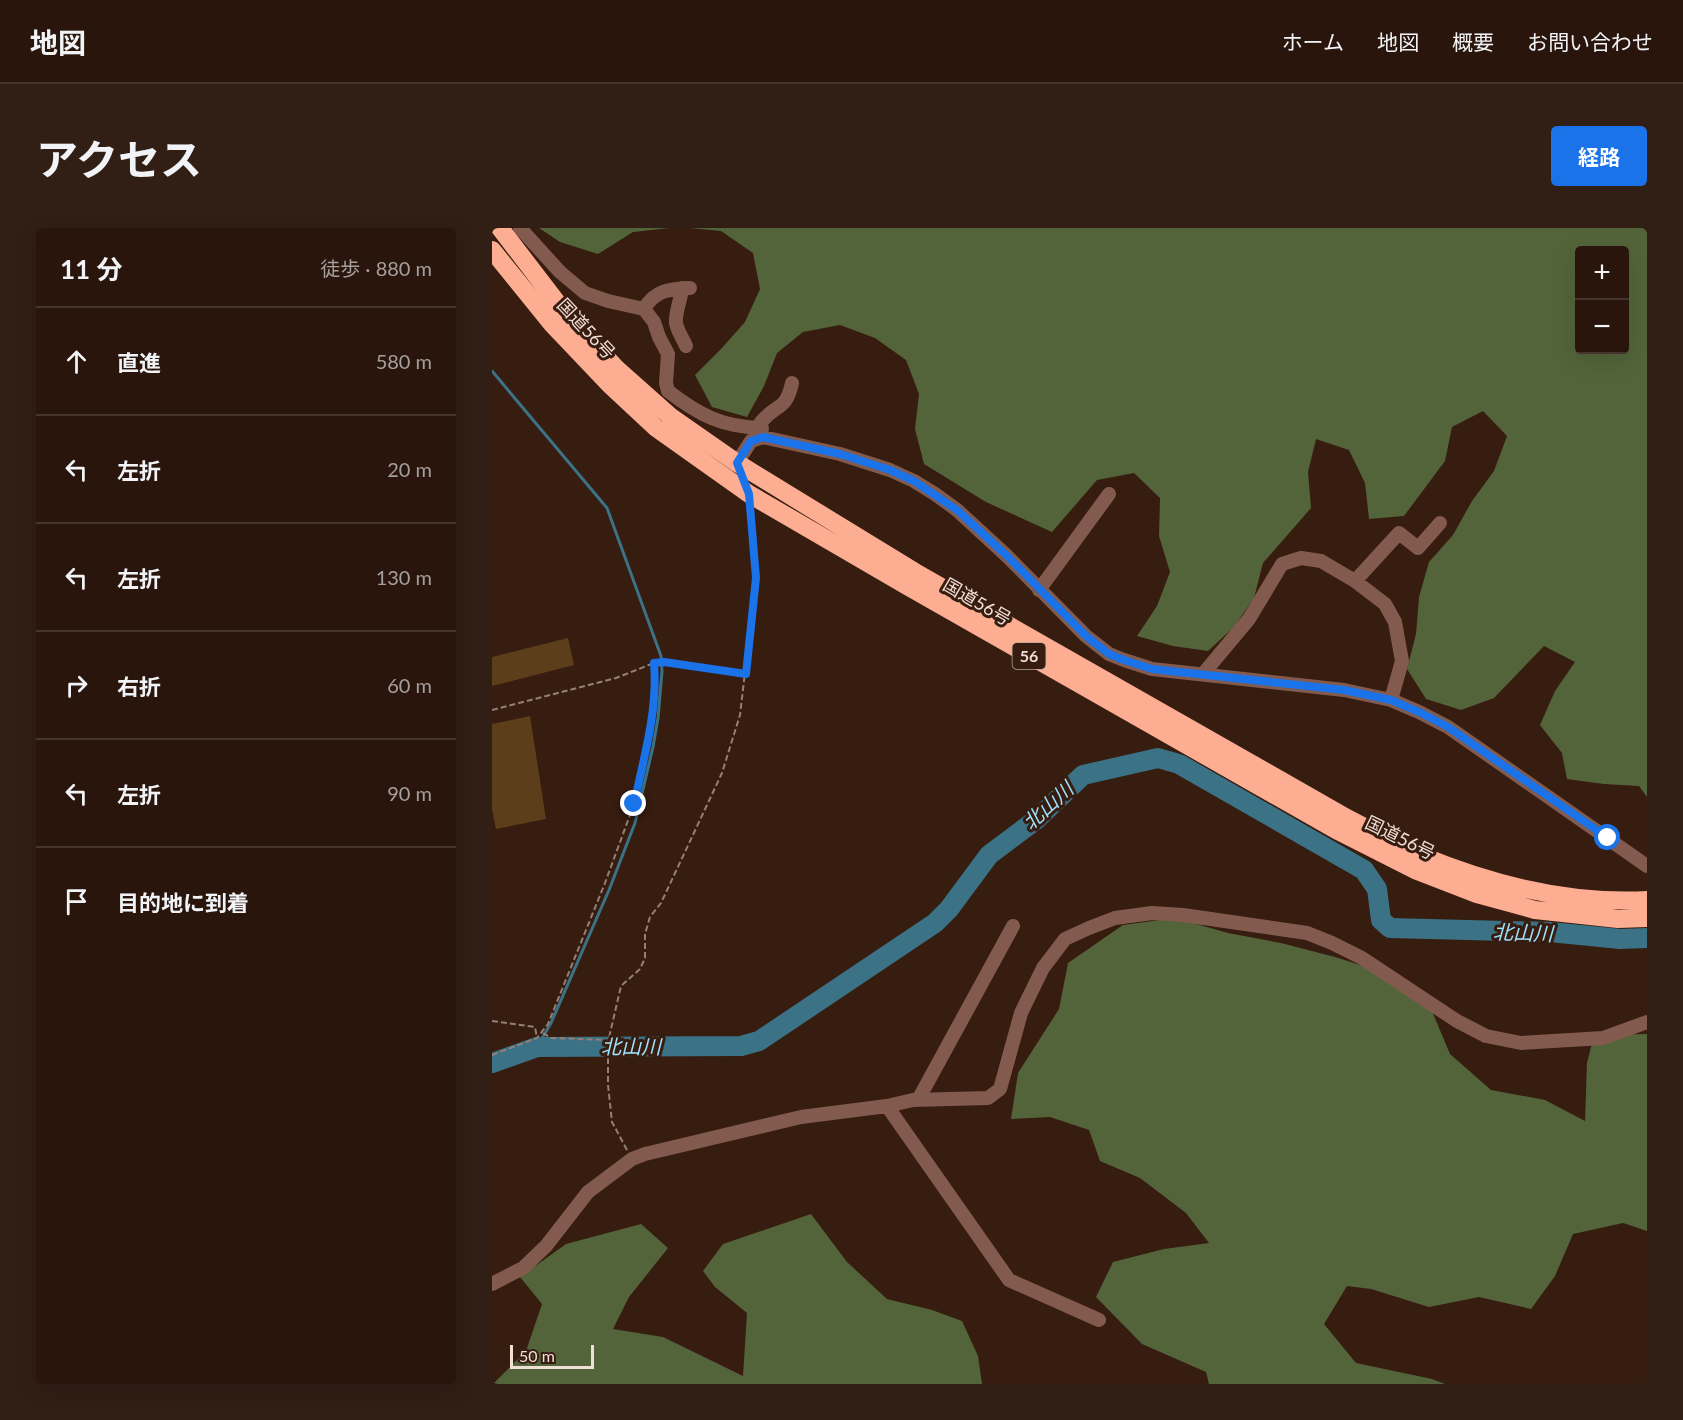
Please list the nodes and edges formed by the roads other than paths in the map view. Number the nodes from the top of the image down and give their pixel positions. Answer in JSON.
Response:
{"nodes":[{"id":1,"x":500,"y":228,"type":"edge"},
{"id":2,"x":520,"y":228,"type":"edge"},
{"id":3,"x":492,"y":250,"type":"edge"},
{"id":4,"x":644,"y":309,"type":"junction"},
{"id":5,"x":686,"y":346,"type":"dead end"},
{"id":6,"x":792,"y":383,"type":"dead end"},
{"id":7,"x":762,"y":432,"type":"junction"},
{"id":8,"x":737,"y":463,"type":"junction"},
{"id":9,"x":1109,"y":494,"type":"dead end"},
{"id":10,"x":1440,"y":523,"type":"dead end"},
{"id":11,"x":1355,"y":581,"type":"junction"},
{"id":12,"x":1039,"y":590,"type":"junction"},
{"id":13,"x":1109,"y":654,"type":"junction"},
{"id":14,"x":1203,"y":674,"type":"junction"},
{"id":15,"x":1091,"y":681,"type":"junction"},
{"id":16,"x":1391,"y":700,"type":"junction"},
{"id":17,"x":1647,"y":866,"type":"edge"},
{"id":18,"x":1647,"y":900,"type":"edge"},
{"id":19,"x":1647,"y":918,"type":"edge"},
{"id":20,"x":1013,"y":926,"type":"dead end"},
{"id":21,"x":1647,"y":1022,"type":"edge"},
{"id":22,"x":918,"y":1100,"type":"junction"},
{"id":23,"x":887,"y":1106,"type":"junction"},
{"id":24,"x":492,"y":1284,"type":"edge"},
{"id":25,"x":1099,"y":1320,"type":"dead end"}],
"edges":[{"from":1,"to":8,"type":"highway","name":"国道56号","number":"56"},
{"from":2,"to":4,"type":"street"},
{"from":3,"to":15,"type":"highway","name":"国道56号","number":"56"},
{"from":4,"to":5,"type":"street"},
{"from":4,"to":7,"type":"street"},
{"from":6,"to":7,"type":"street"},
{"from":7,"to":8,"type":"street"},
{"from":7,"to":12,"type":"street"},
{"from":8,"to":15,"type":"highway","name":"国道56号","number":"56"},
{"from":9,"to":12,"type":"street"},
{"from":10,"to":11,"type":"street"},
{"from":11,"to":14,"type":"street"},
{"from":11,"to":16,"type":"street"},
{"from":12,"to":13,"type":"street"},
{"from":13,"to":14,"type":"street"},
{"from":13,"to":15,"type":"street"},
{"from":14,"to":16,"type":"street"},
{"from":15,"to":18,"type":"highway","name":"国道56号","number":"56"},
{"from":15,"to":19,"type":"highway","name":"国道56号","number":"56"},
{"from":16,"to":17,"type":"street"},
{"from":20,"to":22,"type":"street"},
{"from":21,"to":22,"type":"street"},
{"from":22,"to":23,"type":"street"},
{"from":23,"to":24,"type":"street"},
{"from":23,"to":25,"type":"street"}]}
